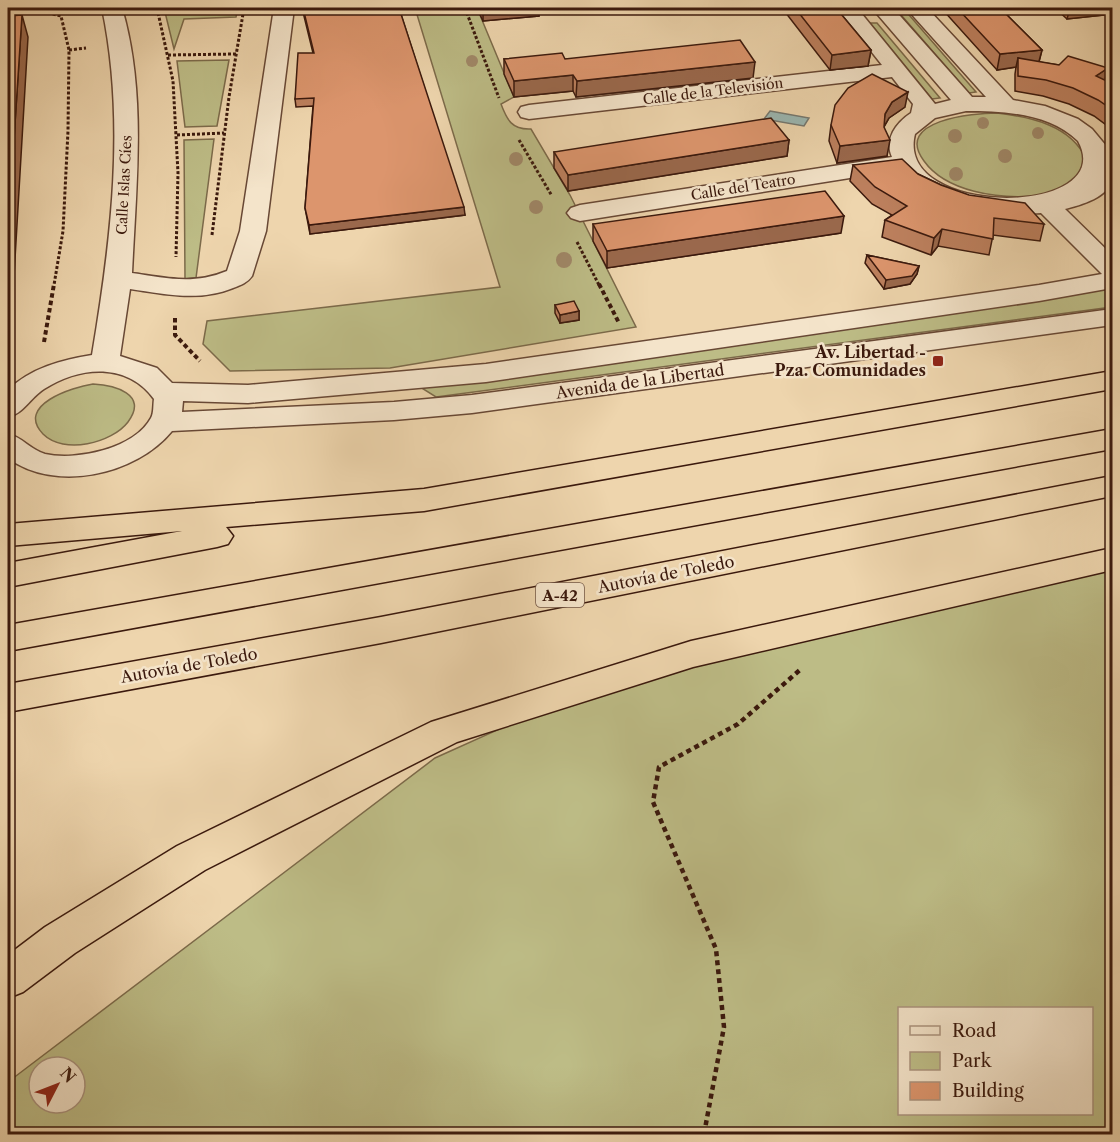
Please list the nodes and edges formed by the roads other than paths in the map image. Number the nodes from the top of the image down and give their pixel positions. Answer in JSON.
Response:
{"nodes":[{"id":1,"x":112,"y":8,"type":"edge"},
{"id":2,"x":284,"y":8,"type":"edge"},
{"id":3,"x":882,"y":8,"type":"edge"},
{"id":4,"x":916,"y":8,"type":"edge"},
{"id":5,"x":857,"y":11,"type":"edge"},
{"id":6,"x":897,"y":70,"type":"junction"},
{"id":7,"x":966,"y":105,"type":"junction"},
{"id":8,"x":1006,"y":106,"type":"junction"},
{"id":9,"x":529,"y":112,"type":"dead end"},
{"id":10,"x":922,"y":116,"type":"junction"},
{"id":11,"x":1102,"y":140,"type":"edge"},
{"id":12,"x":906,"y":162,"type":"junction"},
{"id":13,"x":1047,"y":205,"type":"junction"},
{"id":14,"x":580,"y":213,"type":"dead end"},
{"id":15,"x":1113,"y":269,"type":"edge"},
{"id":16,"x":118,"y":279,"type":"junction"},
{"id":17,"x":1113,"y":280,"type":"edge"},
{"id":18,"x":1113,"y":317,"type":"edge"},
{"id":19,"x":105,"y":362,"type":"junction"},
{"id":20,"x":1113,"y":380,"type":"edge"},
{"id":21,"x":35,"y":381,"type":"junction"},
{"id":22,"x":8,"y":386,"type":"edge"},
{"id":23,"x":166,"y":392,"type":"junction"},
{"id":24,"x":8,"y":408,"type":"edge"},
{"id":25,"x":165,"y":422,"type":"junction"},
{"id":26,"x":1113,"y":439,"type":"edge"},
{"id":27,"x":8,"y":444,"type":"edge"},
{"id":28,"x":1113,"y":486,"type":"edge"},
{"id":29,"x":396,"y":503,"type":"junction"},
{"id":30,"x":8,"y":535,"type":"edge"},
{"id":31,"x":1113,"y":559,"type":"edge"},
{"id":32,"x":8,"y":575,"type":"edge"},
{"id":33,"x":8,"y":638,"type":"edge"},
{"id":34,"x":8,"y":698,"type":"edge"},
{"id":35,"x":8,"y":979,"type":"edge"}],
"edges":[{"from":1,"to":16,"type":"street","name":"Calle Islas Cíes"},
{"from":2,"to":16,"type":"street"},
{"from":3,"to":7,"type":"street"},
{"from":4,"to":8,"type":"street"},
{"from":5,"to":6,"type":"street"},
{"from":6,"to":9,"type":"street","name":"Calle de la Televisión"},
{"from":6,"to":10,"type":"street"},
{"from":7,"to":8,"type":"street"},
{"from":7,"to":10,"type":"street"},
{"from":8,"to":11,"type":"street"},
{"from":10,"to":12,"type":"street"},
{"from":11,"to":13,"type":"street"},
{"from":12,"to":13,"type":"street"},
{"from":12,"to":14,"type":"street","name":"Calle del Teatro"},
{"from":13,"to":15,"type":"street"},
{"from":16,"to":19,"type":"street","name":"Calle Islas Cíes"},
{"from":17,"to":23,"type":"street","name":"Avenida de la Libertad"},
{"from":18,"to":25,"type":"street","name":"Avenida de la Libertad"},
{"from":19,"to":21,"type":"street"},
{"from":19,"to":23,"type":"street"},
{"from":20,"to":29,"type":"highway"},
{"from":21,"to":22,"type":"street"},
{"from":21,"to":24,"type":"street"},
{"from":23,"to":25,"type":"street"},
{"from":25,"to":27,"type":"street"},
{"from":26,"to":33,"type":"highway"},
{"from":28,"to":34,"type":"highway","name":"Autovía de Toledo","number":"A-42"},
{"from":29,"to":30,"type":"highway"},
{"from":29,"to":32,"type":"highway"},
{"from":31,"to":35,"type":"highway"}]}
